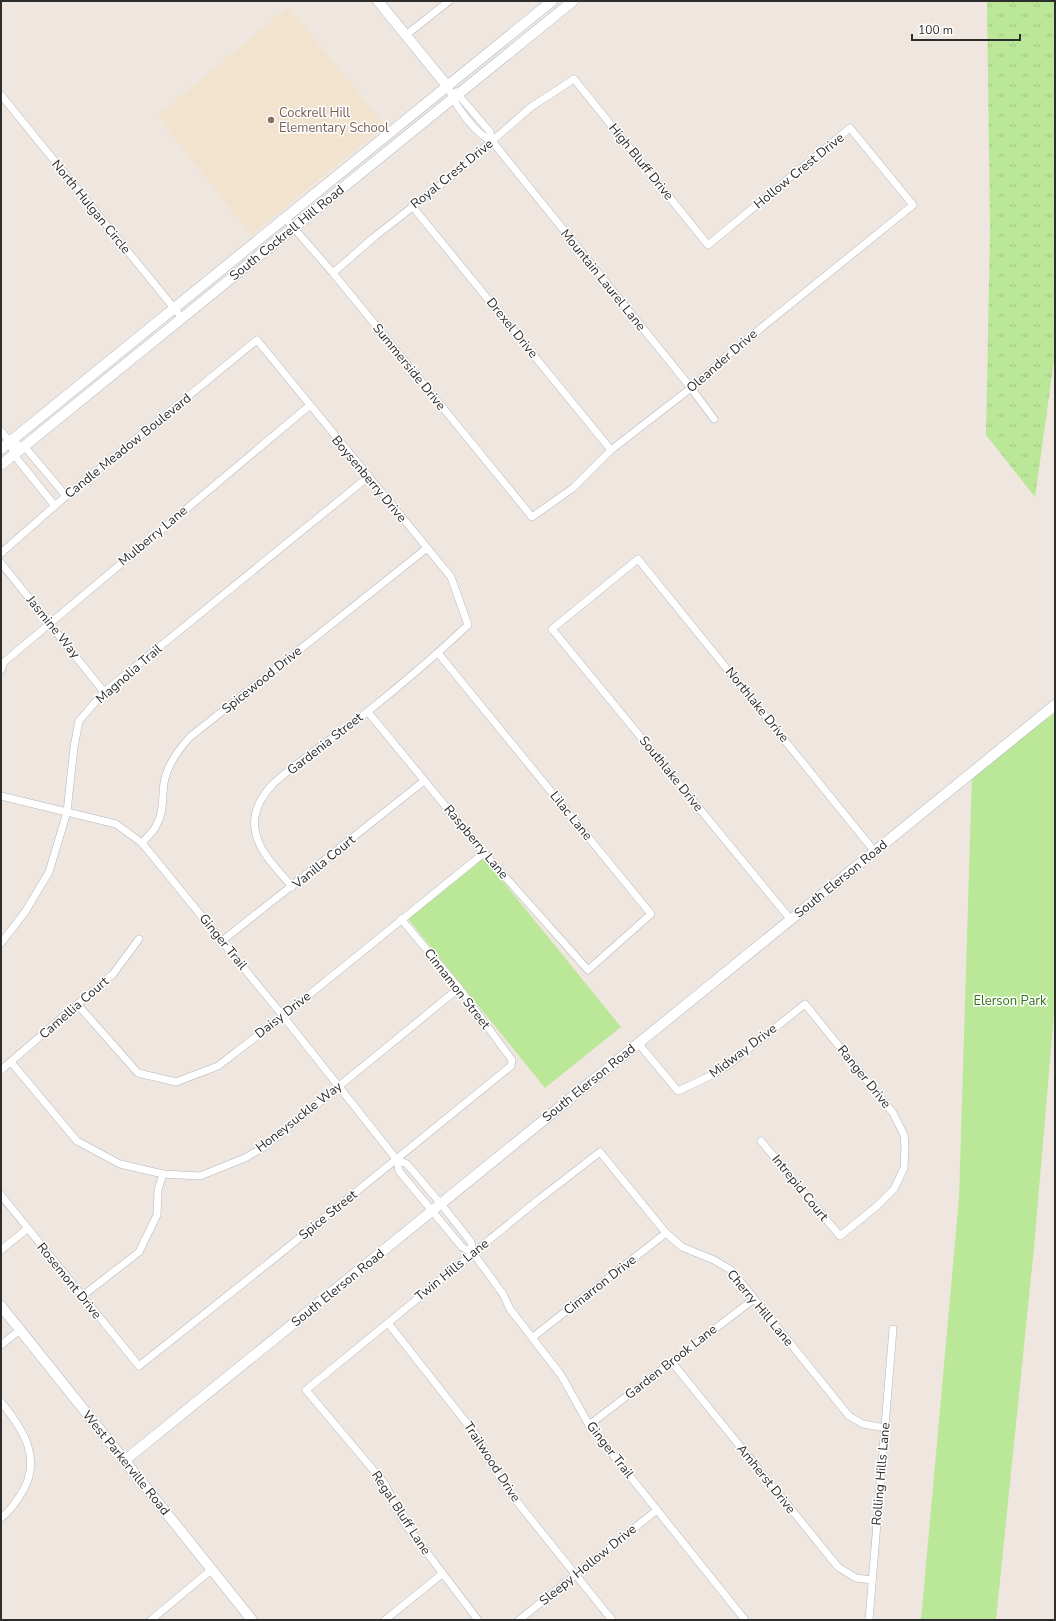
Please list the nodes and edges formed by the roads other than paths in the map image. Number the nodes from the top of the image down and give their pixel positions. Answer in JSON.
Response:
{"nodes":[{"id":1,"x":378,"y":1,"type":"edge"},
{"id":2,"x":449,"y":1,"type":"edge"},
{"id":3,"x":552,"y":1,"type":"edge"},
{"id":4,"x":573,"y":1,"type":"edge"},
{"id":5,"x":406,"y":35,"type":"junction"},
{"id":6,"x":574,"y":79,"type":"joint"},
{"id":7,"x":448,"y":87,"type":"junction"},
{"id":8,"x":1,"y":95,"type":"edge"},
{"id":9,"x":456,"y":97,"type":"junction"},
{"id":10,"x":492,"y":141,"type":"junction"},
{"id":11,"x":913,"y":205,"type":"joint"},
{"id":12,"x":412,"y":206,"type":"junction"},
{"id":13,"x":285,"y":218,"type":"junction"},
{"id":14,"x":294,"y":228,"type":"junction"},
{"id":15,"x":708,"y":245,"type":"joint"},
{"id":16,"x":333,"y":273,"type":"junction"},
{"id":17,"x":174,"y":308,"type":"junction"},
{"id":18,"x":182,"y":318,"type":"junction"},
{"id":19,"x":257,"y":340,"type":"joint"},
{"id":20,"x":691,"y":388,"type":"junction"},
{"id":21,"x":310,"y":406,"type":"junction"},
{"id":22,"x":714,"y":419,"type":"dead end"},
{"id":23,"x":1,"y":431,"type":"edge"},
{"id":24,"x":10,"y":442,"type":"junction"},
{"id":25,"x":24,"y":446,"type":"junction"},
{"id":26,"x":1,"y":449,"type":"edge"},
{"id":27,"x":611,"y":450,"type":"junction"},
{"id":28,"x":14,"y":454,"type":"junction"},
{"id":29,"x":1,"y":465,"type":"edge"},
{"id":30,"x":368,"y":477,"type":"junction"},
{"id":31,"x":66,"y":496,"type":"junction"},
{"id":32,"x":55,"y":506,"type":"junction"},
{"id":33,"x":532,"y":517,"type":"joint"},
{"id":34,"x":427,"y":548,"type":"junction"},
{"id":35,"x":1,"y":553,"type":"edge"},
{"id":36,"x":1,"y":563,"type":"edge"},
{"id":37,"x":49,"y":622,"type":"junction"},
{"id":38,"x":468,"y":625,"type":"joint"},
{"id":39,"x":552,"y":629,"type":"joint"},
{"id":40,"x":438,"y":653,"type":"junction"},
{"id":41,"x":1,"y":670,"type":"edge"},
{"id":42,"x":104,"y":692,"type":"junction"},
{"id":43,"x":1055,"y":705,"type":"edge"},
{"id":44,"x":368,"y":712,"type":"junction"},
{"id":45,"x":424,"y":781,"type":"junction"},
{"id":46,"x":1,"y":796,"type":"edge"},
{"id":47,"x":67,"y":812,"type":"junction"},
{"id":48,"x":142,"y":843,"type":"junction"},
{"id":49,"x":875,"y":852,"type":"junction"},
{"id":50,"x":484,"y":853,"type":"junction"},
{"id":51,"x":292,"y":887,"type":"junction"},
{"id":52,"x":401,"y":919,"type":"junction"},
{"id":53,"x":790,"y":920,"type":"junction"},
{"id":54,"x":139,"y":938,"type":"dead end"},
{"id":55,"x":222,"y":941,"type":"junction"},
{"id":56,"x":1,"y":943,"type":"edge"},
{"id":57,"x":588,"y":970,"type":"joint"},
{"id":58,"x":459,"y":988,"type":"junction"},
{"id":59,"x":77,"y":1004,"type":"junction"},
{"id":60,"x":805,"y":1004,"type":"joint"},
{"id":61,"x":283,"y":1016,"type":"junction"},
{"id":62,"x":638,"y":1043,"type":"junction"},
{"id":63,"x":512,"y":1060,"type":"joint"},
{"id":64,"x":11,"y":1062,"type":"junction"},
{"id":65,"x":1,"y":1070,"type":"edge"},
{"id":66,"x":338,"y":1086,"type":"junction"},
{"id":67,"x":761,"y":1141,"type":"dead end"},
{"id":68,"x":600,"y":1152,"type":"joint"},
{"id":69,"x":396,"y":1160,"type":"junction"},
{"id":70,"x":163,"y":1174,"type":"junction"},
{"id":71,"x":1,"y":1195,"type":"edge"},
{"id":72,"x":441,"y":1204,"type":"junction"},
{"id":73,"x":432,"y":1211,"type":"junction"},
{"id":74,"x":27,"y":1229,"type":"junction"},
{"id":75,"x":666,"y":1233,"type":"junction"},
{"id":76,"x":840,"y":1236,"type":"joint"},
{"id":77,"x":1,"y":1250,"type":"edge"},
{"id":78,"x":473,"y":1253,"type":"junction"},
{"id":79,"x":81,"y":1297,"type":"junction"},
{"id":80,"x":754,"y":1299,"type":"junction"},
{"id":81,"x":1,"y":1306,"type":"edge"},
{"id":82,"x":388,"y":1323,"type":"junction"},
{"id":83,"x":893,"y":1329,"type":"dead end"},
{"id":84,"x":20,"y":1330,"type":"junction"},
{"id":85,"x":533,"y":1337,"type":"junction"},
{"id":86,"x":1,"y":1345,"type":"edge"},
{"id":87,"x":671,"y":1361,"type":"junction"},
{"id":88,"x":139,"y":1366,"type":"joint"},
{"id":89,"x":306,"y":1390,"type":"joint"},
{"id":90,"x":2,"y":1405,"type":"edge"},
{"id":91,"x":589,"y":1426,"type":"junction"},
{"id":92,"x":885,"y":1428,"type":"junction"},
{"id":93,"x":124,"y":1462,"type":"junction"},
{"id":94,"x":657,"y":1510,"type":"junction"},
{"id":95,"x":1,"y":1518,"type":"edge"},
{"id":96,"x":211,"y":1570,"type":"junction"},
{"id":97,"x":442,"y":1574,"type":"junction"},
{"id":98,"x":576,"y":1575,"type":"junction"},
{"id":99,"x":872,"y":1580,"type":"junction"},
{"id":100,"x":151,"y":1620,"type":"edge"},
{"id":101,"x":252,"y":1620,"type":"edge"},
{"id":102,"x":385,"y":1620,"type":"edge"},
{"id":103,"x":478,"y":1620,"type":"edge"},
{"id":104,"x":519,"y":1620,"type":"edge"},
{"id":105,"x":612,"y":1620,"type":"edge"},
{"id":106,"x":745,"y":1620,"type":"edge"},
{"id":107,"x":869,"y":1620,"type":"edge"}],
"edges":[{"from":1,"to":5,"type":"main road","name":"Mountain Laurel Lane"},
{"from":2,"to":5,"type":"street"},
{"from":3,"to":7,"type":"main road","name":"South Cockrell Hill Road"},
{"from":4,"to":9,"type":"main road","name":"South Cockrell Hill Road"},
{"from":5,"to":7,"type":"main road","name":"Mountain Laurel Lane"},
{"from":6,"to":10,"type":"street","name":"Royal Crest Drive"},
{"from":6,"to":15,"type":"street","name":"High Bluff Drive"},
{"from":7,"to":9,"type":"street","name":"Mountain Laurel Lane"},
{"from":7,"to":13,"type":"main road","name":"South Cockrell Hill Road"},
{"from":8,"to":17,"type":"street","name":"North Hulgan Circle"},
{"from":9,"to":10,"type":"street","name":"Mountain Laurel Lane"},
{"from":9,"to":14,"type":"main road","name":"South Cockrell Hill Road"},
{"from":10,"to":12,"type":"street","name":"Royal Crest Drive"},
{"from":10,"to":20,"type":"street","name":"Mountain Laurel Lane"},
{"from":11,"to":15,"type":"street","name":"Hollow Crest Drive"},
{"from":11,"to":20,"type":"street","name":"Oleander Drive"},
{"from":12,"to":16,"type":"street","name":"Royal Crest Drive"},
{"from":12,"to":27,"type":"street","name":"Drexel Drive"},
{"from":13,"to":14,"type":"street","name":"Summerside Drive"},
{"from":13,"to":17,"type":"main road","name":"South Cockrell Hill Road"},
{"from":14,"to":16,"type":"street","name":"Summerside Drive"},
{"from":14,"to":18,"type":"main road","name":"South Cockrell Hill Road"},
{"from":16,"to":33,"type":"street","name":"Summerside Drive"},
{"from":17,"to":18,"type":"street","name":"North Hulgan Circle"},
{"from":17,"to":24,"type":"main road","name":"South Cockrell Hill Road"},
{"from":18,"to":25,"type":"main road","name":"South Cockrell Hill Road"},
{"from":19,"to":21,"type":"street","name":"Boysenberry Drive"},
{"from":19,"to":31,"type":"street","name":"Candle Meadow Boulevard"},
{"from":20,"to":22,"type":"street","name":"Mountain Laurel Lane"},
{"from":20,"to":27,"type":"street","name":"Oleander Drive"},
{"from":21,"to":30,"type":"street","name":"Boysenberry Drive"},
{"from":21,"to":37,"type":"street","name":"Mulberry Lane"},
{"from":23,"to":24,"type":"street"},
{"from":24,"to":25,"type":"street"},
{"from":24,"to":26,"type":"main road","name":"South Cockrell Hill Road"},
{"from":24,"to":28,"type":"street"},
{"from":25,"to":28,"type":"main road","name":"South Cockrell Hill Road"},
{"from":25,"to":31,"type":"street"},
{"from":27,"to":33,"type":"street","name":"Oleander Drive"},
{"from":28,"to":29,"type":"main road","name":"South Cockrell Hill Road"},
{"from":28,"to":32,"type":"street"},
{"from":30,"to":34,"type":"street","name":"Boysenberry Drive"},
{"from":30,"to":42,"type":"street","name":"Magnolia Trail"},
{"from":31,"to":32,"type":"street","name":"Candle Meadow Boulevard"},
{"from":32,"to":35,"type":"street","name":"Candle Meadow Boulevard"},
{"from":34,"to":38,"type":"street","name":"Boysenberry Drive"},
{"from":34,"to":48,"type":"street","name":"Spicewood Drive"},
{"from":36,"to":37,"type":"street","name":"Jasmine Way"},
{"from":37,"to":41,"type":"street","name":"Mulberry Lane"},
{"from":37,"to":42,"type":"street","name":"Jasmine Way"},
{"from":38,"to":40,"type":"street","name":"Gardenia Street"},
{"from":39,"to":49,"type":"street","name":"Northlake Drive"},
{"from":39,"to":53,"type":"street","name":"Southlake Drive"},
{"from":40,"to":44,"type":"street","name":"Gardenia Street"},
{"from":40,"to":57,"type":"street","name":"Lilac Lane"},
{"from":42,"to":47,"type":"street","name":"Magnolia Trail"},
{"from":43,"to":49,"type":"main road","name":"South Elerson Road"},
{"from":44,"to":45,"type":"street","name":"Raspberry Lane"},
{"from":44,"to":51,"type":"street","name":"Gardenia Street"},
{"from":45,"to":50,"type":"street","name":"Raspberry Lane"},
{"from":45,"to":51,"type":"street","name":"Vanilla Court"},
{"from":46,"to":47,"type":"street","name":"Ginger Trail"},
{"from":47,"to":48,"type":"street","name":"Ginger Trail"},
{"from":47,"to":56,"type":"street","name":"Magnolia Trail"},
{"from":48,"to":55,"type":"street","name":"Ginger Trail"},
{"from":49,"to":53,"type":"main road","name":"South Elerson Road"},
{"from":50,"to":52,"type":"street","name":"Daisy Drive"},
{"from":50,"to":57,"type":"street","name":"Raspberry Lane"},
{"from":51,"to":55,"type":"street","name":"Vanilla Court"},
{"from":52,"to":58,"type":"street","name":"Cinnamon Street"},
{"from":52,"to":61,"type":"street","name":"Daisy Drive"},
{"from":53,"to":62,"type":"main road","name":"South Elerson Road"},
{"from":54,"to":59,"type":"street","name":"Camellia Court"},
{"from":55,"to":61,"type":"street","name":"Ginger Trail"},
{"from":58,"to":63,"type":"street","name":"Cinnamon Street"},
{"from":58,"to":66,"type":"street","name":"Honeysuckle Way"},
{"from":59,"to":61,"type":"street","name":"Daisy Drive"},
{"from":59,"to":64,"type":"street","name":"Camellia Court"},
{"from":60,"to":62,"type":"street","name":"Midway Drive"},
{"from":60,"to":76,"type":"street","name":"Ranger Drive"},
{"from":61,"to":66,"type":"street","name":"Ginger Trail"},
{"from":62,"to":72,"type":"main road","name":"South Elerson Road"},
{"from":63,"to":69,"type":"street","name":"Spice Street"},
{"from":64,"to":65,"type":"street","name":"Camellia Court"},
{"from":64,"to":70,"type":"street","name":"Honeysuckle Way"},
{"from":66,"to":69,"type":"street","name":"Ginger Trail"},
{"from":66,"to":70,"type":"street","name":"Honeysuckle Way"},
{"from":67,"to":76,"type":"street","name":"Intrepid Court"},
{"from":68,"to":75,"type":"street","name":"Cherry Hill Lane"},
{"from":68,"to":78,"type":"street","name":"Twin Hills Lane"},
{"from":69,"to":72,"type":"street","name":"Ginger Trail"},
{"from":69,"to":73,"type":"street","name":"Ginger Trail"},
{"from":69,"to":88,"type":"street","name":"Spice Street"},
{"from":70,"to":79,"type":"street"},
{"from":71,"to":74,"type":"street","name":"Rosemont Drive"},
{"from":72,"to":73,"type":"main road","name":"South Elerson Road"},
{"from":72,"to":78,"type":"street","name":"Ginger Trail"},
{"from":73,"to":78,"type":"street","name":"Ginger Trail"},
{"from":73,"to":93,"type":"main road","name":"South Elerson Road"},
{"from":74,"to":77,"type":"street"},
{"from":74,"to":79,"type":"street","name":"Rosemont Drive"},
{"from":75,"to":80,"type":"street","name":"Cherry Hill Lane"},
{"from":75,"to":85,"type":"street","name":"Cimarron Drive"},
{"from":78,"to":82,"type":"street","name":"Twin Hills Lane"},
{"from":78,"to":85,"type":"street","name":"Ginger Trail"},
{"from":79,"to":88,"type":"street","name":"Rosemont Drive"},
{"from":80,"to":87,"type":"street","name":"Garden Brook Lane"},
{"from":80,"to":92,"type":"street","name":"Cherry Hill Lane"},
{"from":81,"to":84,"type":"main road","name":"West Parkerville Road"},
{"from":82,"to":89,"type":"street","name":"Twin Hills Lane"},
{"from":82,"to":98,"type":"street","name":"Trailwood Drive"},
{"from":83,"to":92,"type":"street","name":"Rolling Hills Lane"},
{"from":84,"to":86,"type":"street"},
{"from":84,"to":93,"type":"main road","name":"West Parkerville Road"},
{"from":85,"to":91,"type":"street","name":"Ginger Trail"},
{"from":87,"to":91,"type":"street","name":"Garden Brook Lane"},
{"from":87,"to":99,"type":"street","name":"Amherst Drive"},
{"from":89,"to":97,"type":"street","name":"Regal Bluff Lane"},
{"from":90,"to":95,"type":"street"},
{"from":91,"to":94,"type":"street","name":"Ginger Trail"},
{"from":92,"to":99,"type":"street","name":"Rolling Hills Lane"},
{"from":93,"to":96,"type":"main road","name":"West Parkerville Road"},
{"from":94,"to":98,"type":"street","name":"Sleepy Hollow Drive"},
{"from":94,"to":106,"type":"street","name":"Ginger Trail"},
{"from":96,"to":100,"type":"street"},
{"from":96,"to":101,"type":"main road","name":"West Parkerville Road"},
{"from":97,"to":102,"type":"street"},
{"from":97,"to":103,"type":"street","name":"Regal Bluff Lane"},
{"from":98,"to":104,"type":"street","name":"Sleepy Hollow Drive"},
{"from":98,"to":105,"type":"street","name":"Trailwood Drive"},
{"from":99,"to":107,"type":"street","name":"Rolling Hills Lane"}]}
